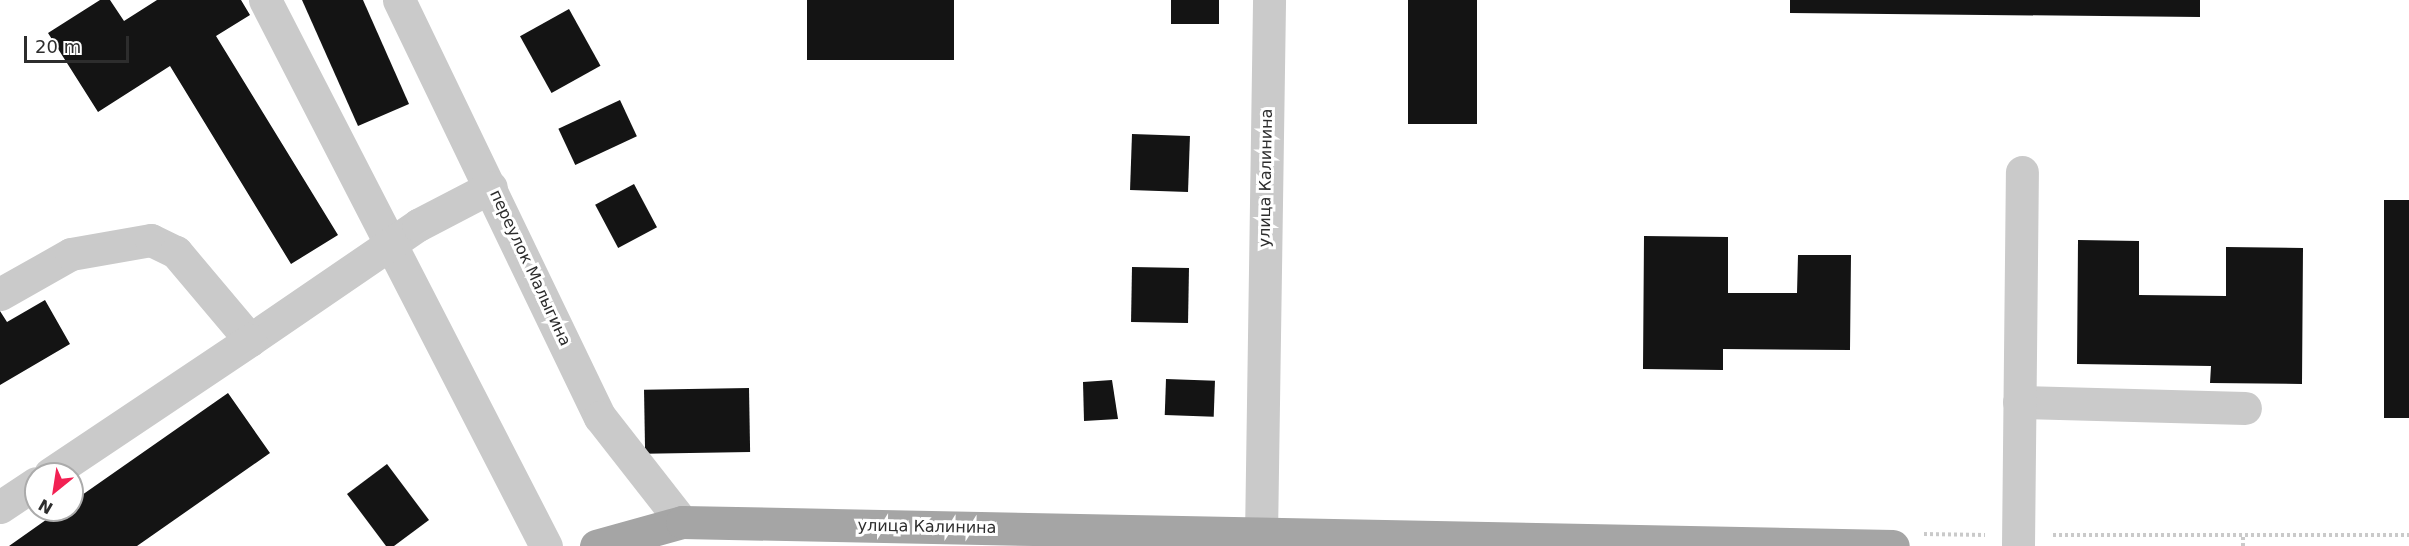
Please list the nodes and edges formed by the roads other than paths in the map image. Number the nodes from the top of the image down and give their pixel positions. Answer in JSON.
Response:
{"nodes":[{"id":1,"x":265,"y":0,"type":"edge"},
{"id":2,"x":399,"y":0,"type":"edge"},
{"id":3,"x":1269,"y":0,"type":"edge"},
{"id":4,"x":2022,"y":172,"type":"dead end"},
{"id":5,"x":491,"y":187,"type":"junction"},
{"id":6,"x":391,"y":246,"type":"junction"},
{"id":7,"x":0,"y":294,"type":"edge"},
{"id":8,"x":250,"y":340,"type":"junction"},
{"id":9,"x":2019,"y":402,"type":"junction"},
{"id":10,"x":2245,"y":408,"type":"dead end"},
{"id":11,"x":68,"y":462,"type":"edge"},
{"id":12,"x":24,"y":491,"type":"edge"},
{"id":13,"x":0,"y":507,"type":"edge"},
{"id":14,"x":672,"y":534,"type":"edge"},
{"id":15,"x":1261,"y":536,"type":"junction"},
{"id":16,"x":1131,"y":538,"type":"edge"},
{"id":17,"x":546,"y":546,"type":"edge"},
{"id":18,"x":596,"y":546,"type":"edge"},
{"id":19,"x":1023,"y":546,"type":"edge"},
{"id":20,"x":1893,"y":546,"type":"edge"},
{"id":21,"x":2018,"y":546,"type":"edge"}],
"edges":[{"from":1,"to":6,"type":"street"},
{"from":2,"to":5,"type":"street","name":"переулок Малыгина"},
{"from":3,"to":15,"type":"street","name":"улица Калинина"},
{"from":4,"to":9,"type":"street"},
{"from":5,"to":6,"type":"street"},
{"from":5,"to":14,"type":"street","name":"переулок Малыгина"},
{"from":6,"to":8,"type":"street"},
{"from":6,"to":17,"type":"street"},
{"from":7,"to":8,"type":"street"},
{"from":8,"to":11,"type":"street"},
{"from":9,"to":10,"type":"street"},
{"from":9,"to":21,"type":"street"},
{"from":12,"to":13,"type":"street"},
{"from":14,"to":16,"type":"main road","name":"улица Калинина"},
{"from":14,"to":18,"type":"main road","name":"улица Калинина"},
{"from":14,"to":19,"type":"main road"},
{"from":15,"to":16,"type":"main road","name":"улица Калинина"},
{"from":15,"to":20,"type":"main road","name":"улица Калинина"}]}
